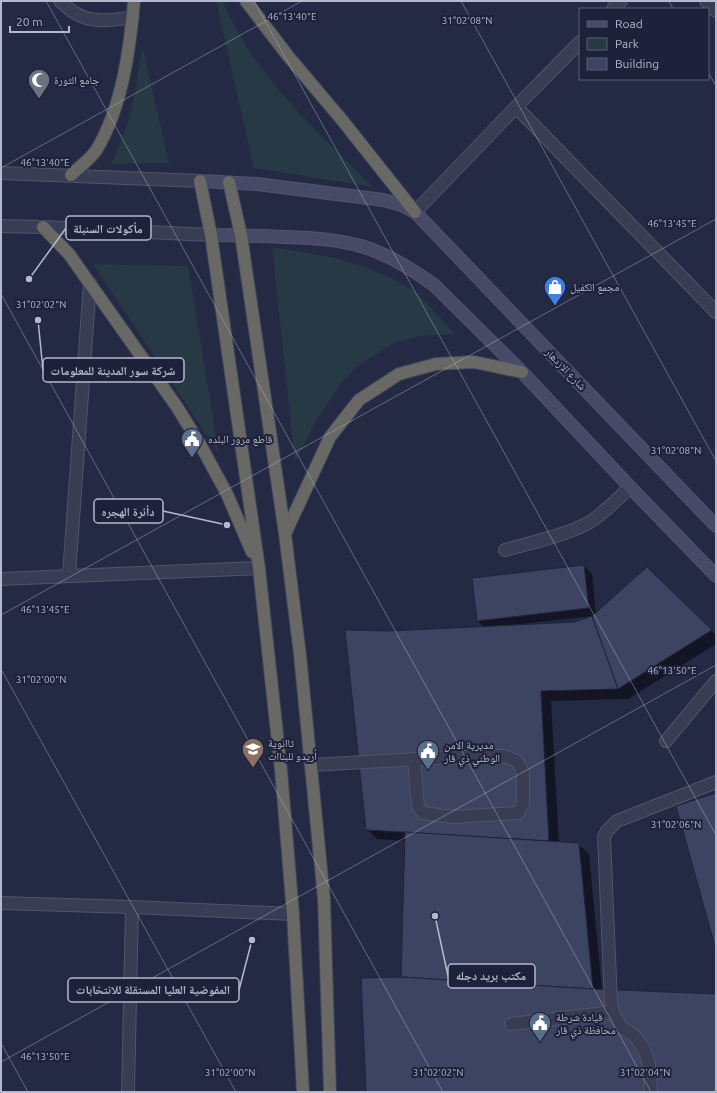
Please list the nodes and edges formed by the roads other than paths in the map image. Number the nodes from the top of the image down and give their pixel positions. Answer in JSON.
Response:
{"nodes":[{"id":1,"x":60,"y":1,"type":"edge"},
{"id":2,"x":134,"y":1,"type":"edge"},
{"id":3,"x":246,"y":1,"type":"edge"},
{"id":4,"x":706,"y":1,"type":"edge"},
{"id":5,"x":716,"y":11,"type":"edge"},
{"id":6,"x":133,"y":17,"type":"junction"},
{"id":7,"x":579,"y":43,"type":"edge"},
{"id":8,"x":516,"y":107,"type":"junction"},
{"id":9,"x":1,"y":173,"type":"edge"},
{"id":10,"x":71,"y":175,"type":"junction"},
{"id":11,"x":200,"y":181,"type":"junction"},
{"id":12,"x":229,"y":182,"type":"junction"},
{"id":13,"x":415,"y":212,"type":"junction"},
{"id":14,"x":1,"y":226,"type":"edge"},
{"id":15,"x":43,"y":227,"type":"junction"},
{"id":16,"x":211,"y":235,"type":"junction"},
{"id":17,"x":241,"y":235,"type":"junction"},
{"id":18,"x":90,"y":283,"type":"junction"},
{"id":19,"x":716,"y":312,"type":"edge"},
{"id":20,"x":522,"y":372,"type":"junction"},
{"id":21,"x":630,"y":487,"type":"junction"},
{"id":22,"x":716,"y":526,"type":"edge"},
{"id":23,"x":285,"y":534,"type":"junction"},
{"id":24,"x":505,"y":550,"type":"dead end"},
{"id":25,"x":259,"y":568,"type":"junction"},
{"id":26,"x":69,"y":575,"type":"junction"},
{"id":27,"x":716,"y":576,"type":"edge"},
{"id":28,"x":1,"y":579,"type":"edge"},
{"id":29,"x":716,"y":681,"type":"edge"},
{"id":30,"x":666,"y":741,"type":"dead end"},
{"id":31,"x":414,"y":760,"type":"junction"},
{"id":32,"x":311,"y":765,"type":"junction"},
{"id":33,"x":716,"y":782,"type":"edge"},
{"id":34,"x":1,"y":903,"type":"edge"},
{"id":35,"x":132,"y":907,"type":"junction"},
{"id":36,"x":292,"y":914,"type":"junction"},
{"id":37,"x":613,"y":1012,"type":"junction"},
{"id":38,"x":511,"y":1024,"type":"dead end"},
{"id":39,"x":128,"y":1092,"type":"edge"},
{"id":40,"x":303,"y":1092,"type":"edge"},
{"id":41,"x":330,"y":1092,"type":"edge"},
{"id":42,"x":651,"y":1092,"type":"edge"}],
"edges":[{"from":1,"to":6,"type":"street"},
{"from":2,"to":6,"type":"highway"},
{"from":3,"to":13,"type":"highway"},
{"from":4,"to":5,"type":"street"},
{"from":6,"to":10,"type":"highway"},
{"from":7,"to":8,"type":"street"},
{"from":8,"to":13,"type":"street"},
{"from":8,"to":19,"type":"street"},
{"from":9,"to":10,"type":"street"},
{"from":10,"to":11,"type":"street"},
{"from":11,"to":12,"type":"main road"},
{"from":11,"to":16,"type":"highway"},
{"from":12,"to":13,"type":"main road"},
{"from":12,"to":17,"type":"highway"},
{"from":13,"to":22,"type":"main road","name":"شارع الازدهار"},
{"from":14,"to":15,"type":"street"},
{"from":15,"to":16,"type":"street"},
{"from":15,"to":18,"type":"highway"},
{"from":16,"to":17,"type":"main road"},
{"from":16,"to":25,"type":"highway"},
{"from":17,"to":20,"type":"main road"},
{"from":17,"to":23,"type":"highway"},
{"from":18,"to":25,"type":"highway"},
{"from":18,"to":26,"type":"street"},
{"from":20,"to":21,"type":"main road"},
{"from":20,"to":23,"type":"highway"},
{"from":21,"to":24,"type":"street"},
{"from":21,"to":27,"type":"main road"},
{"from":23,"to":32,"type":"highway"},
{"from":25,"to":26,"type":"street"},
{"from":25,"to":36,"type":"highway"},
{"from":26,"to":28,"type":"street"},
{"from":29,"to":30,"type":"street"},
{"from":31,"to":31,"type":"street"},
{"from":31,"to":32,"type":"street"},
{"from":32,"to":41,"type":"highway"},
{"from":33,"to":37,"type":"street"},
{"from":34,"to":35,"type":"street"},
{"from":35,"to":36,"type":"street"},
{"from":35,"to":39,"type":"street"},
{"from":36,"to":40,"type":"highway"},
{"from":37,"to":38,"type":"street"},
{"from":37,"to":42,"type":"street"}]}
